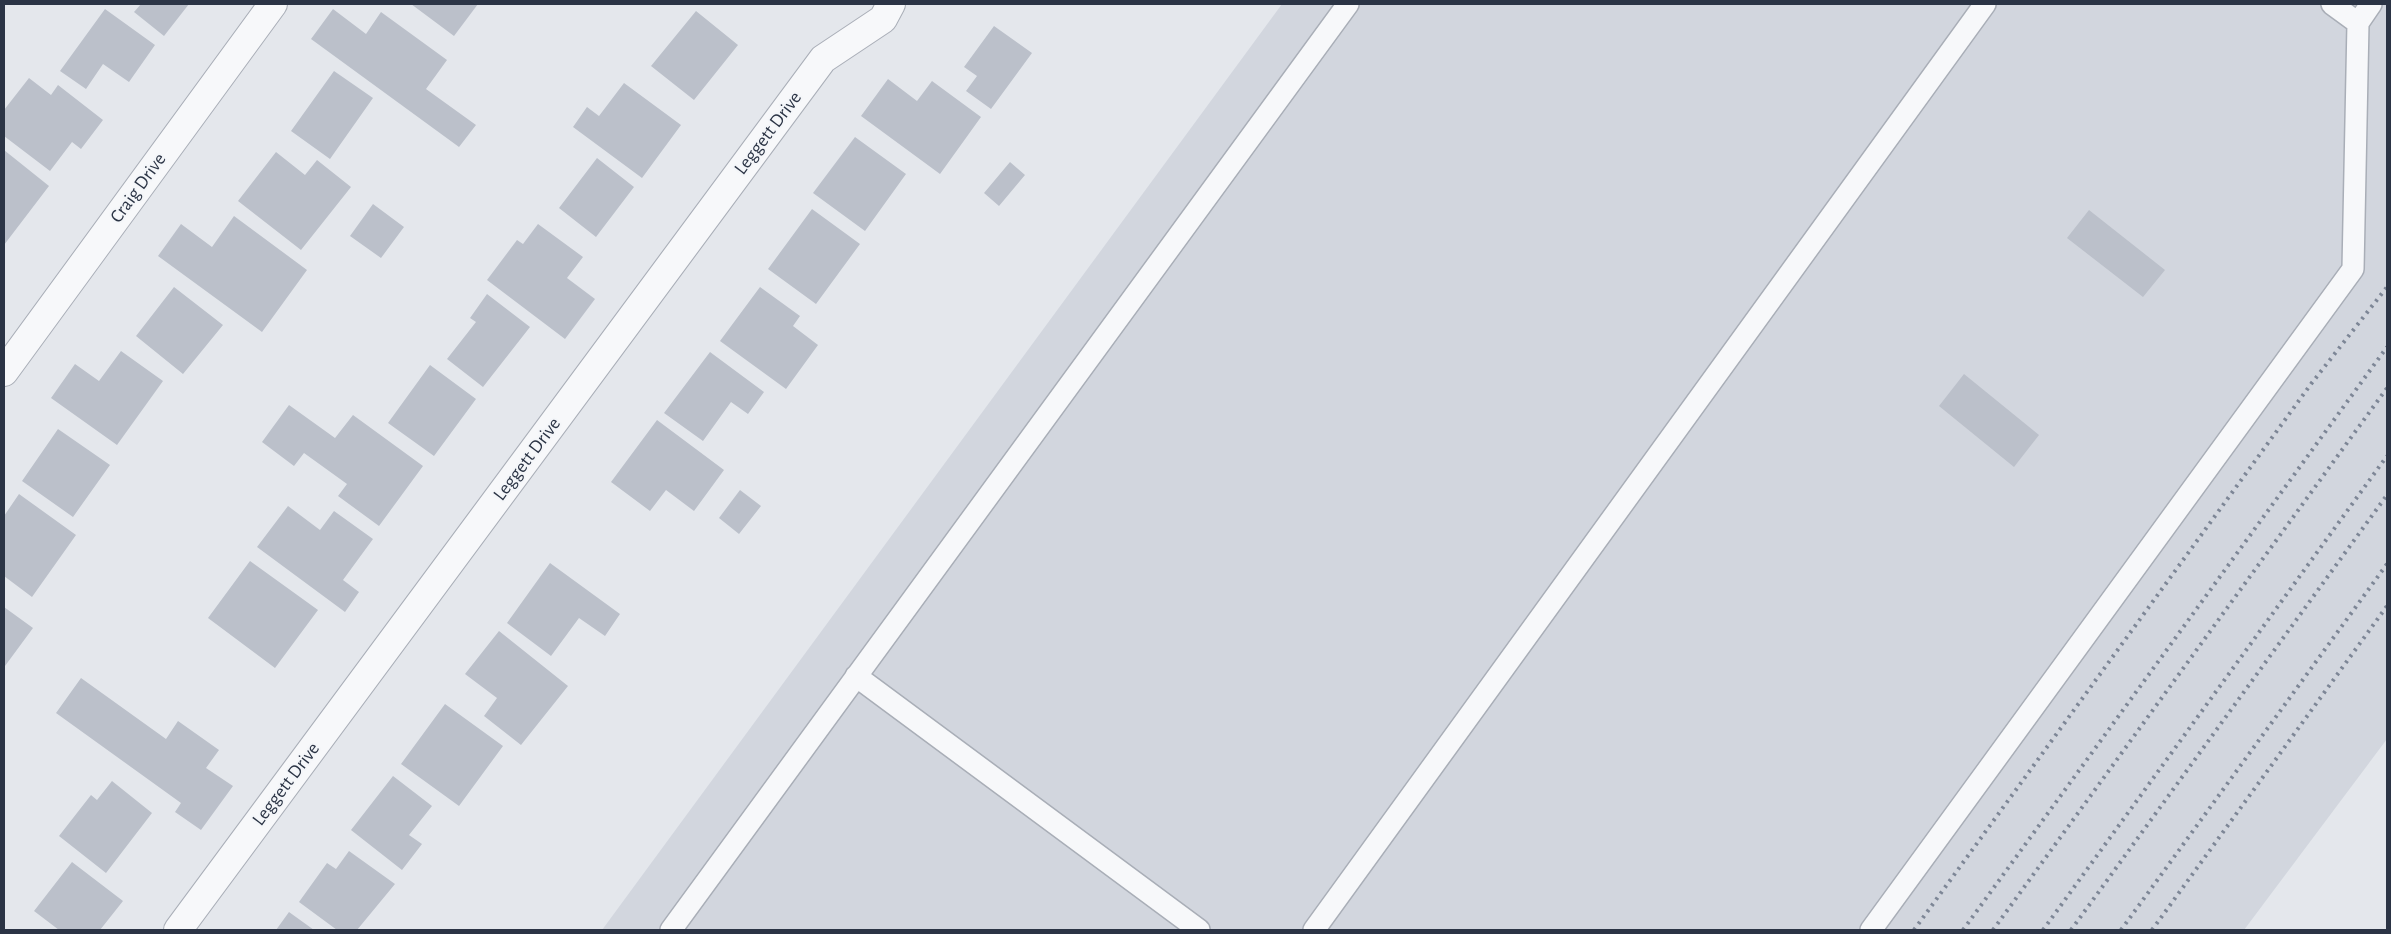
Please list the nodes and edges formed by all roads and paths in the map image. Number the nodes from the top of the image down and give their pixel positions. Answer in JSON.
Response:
{"nodes":[{"id":1,"x":273,"y":4,"type":"edge"},
{"id":2,"x":891,"y":4,"type":"edge"},
{"id":3,"x":1348,"y":4,"type":"edge"},
{"id":4,"x":1985,"y":4,"type":"edge"},
{"id":5,"x":2332,"y":4,"type":"edge"},
{"id":6,"x":2372,"y":4,"type":"edge"},
{"id":7,"x":2358,"y":23,"type":"junction"},
{"id":8,"x":4,"y":372,"type":"edge"},
{"id":9,"x":856,"y":676,"type":"junction"},
{"id":10,"x":178,"y":930,"type":"edge"},
{"id":11,"x":671,"y":930,"type":"edge"},
{"id":12,"x":1199,"y":930,"type":"edge"},
{"id":13,"x":1314,"y":930,"type":"edge"},
{"id":14,"x":1871,"y":930,"type":"edge"}],
"edges":[{"from":1,"to":8,"type":"street","name":"Craig Drive"},
{"from":2,"to":10,"type":"street","name":"Leggett Drive"},
{"from":3,"to":9,"type":"lane"},
{"from":4,"to":13,"type":"lane"},
{"from":5,"to":7,"type":"lane"},
{"from":6,"to":7,"type":"lane"},
{"from":7,"to":14,"type":"lane"},
{"from":9,"to":11,"type":"lane"},
{"from":9,"to":12,"type":"lane"}]}
